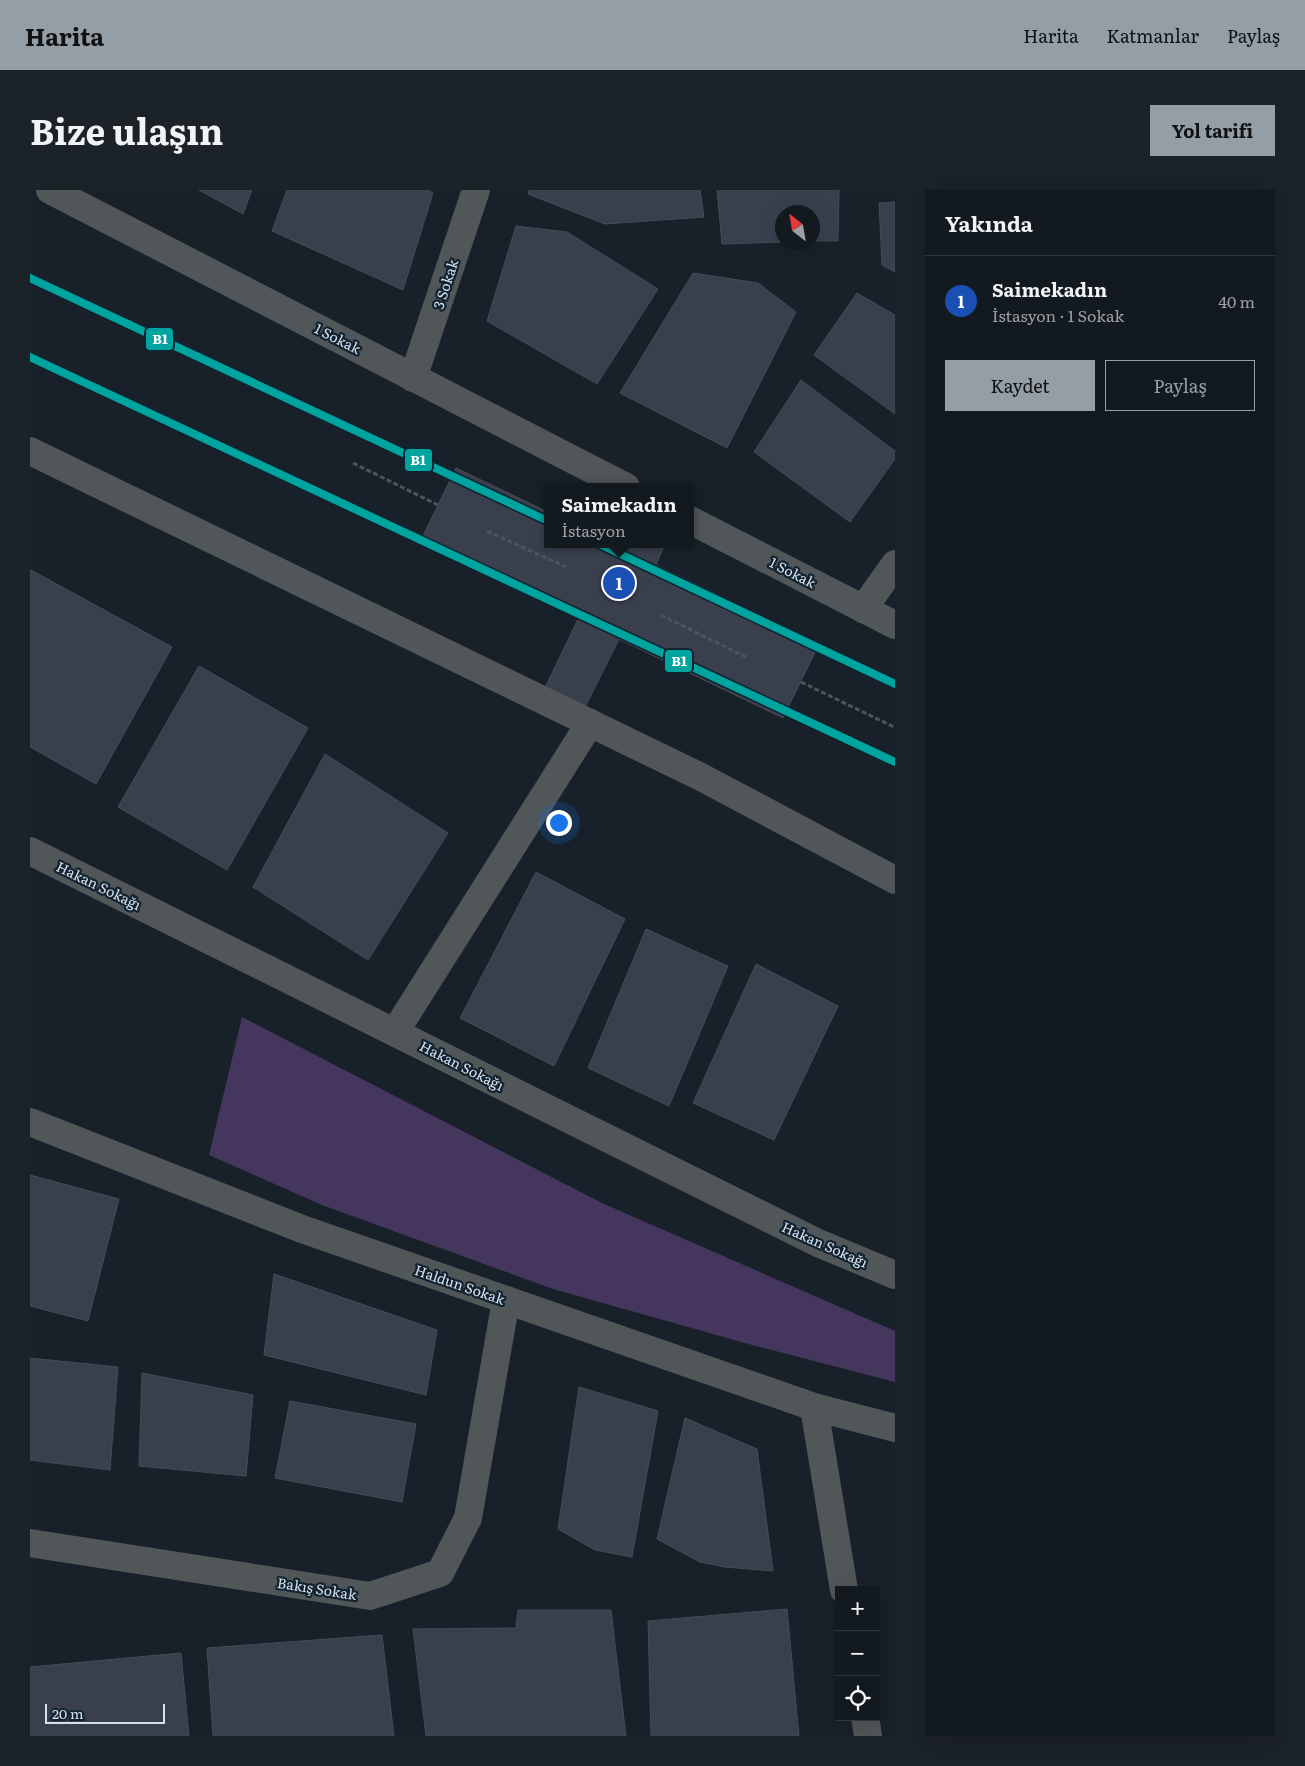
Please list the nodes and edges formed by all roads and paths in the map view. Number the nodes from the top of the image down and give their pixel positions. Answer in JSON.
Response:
{"nodes":[{"id":1,"x":50,"y":190,"type":"edge"},
{"id":2,"x":476,"y":190,"type":"edge"},
{"id":3,"x":414,"y":378,"type":"junction"},
{"id":4,"x":30,"y":451,"type":"edge"},
{"id":5,"x":353,"y":463,"type":"dead end"},
{"id":6,"x":618,"y":483,"type":"edge"},
{"id":7,"x":438,"y":505,"type":"dead end"},
{"id":8,"x":694,"y":522,"type":"edge"},
{"id":9,"x":487,"y":531,"type":"dead end"},
{"id":10,"x":895,"y":564,"type":"edge"},
{"id":11,"x":566,"y":567,"type":"dead end"},
{"id":12,"x":863,"y":608,"type":"junction"},
{"id":13,"x":661,"y":615,"type":"dead end"},
{"id":14,"x":895,"y":624,"type":"edge"},
{"id":15,"x":748,"y":658,"type":"dead end"},
{"id":16,"x":801,"y":682,"type":"dead end"},
{"id":17,"x":590,"y":722,"type":"junction"},
{"id":18,"x":894,"y":727,"type":"edge"},
{"id":19,"x":30,"y":851,"type":"edge"},
{"id":20,"x":895,"y":880,"type":"edge"},
{"id":21,"x":395,"y":1032,"type":"junction"},
{"id":22,"x":30,"y":1122,"type":"edge"},
{"id":23,"x":895,"y":1275,"type":"edge"},
{"id":24,"x":506,"y":1300,"type":"junction"},
{"id":25,"x":814,"y":1407,"type":"junction"},
{"id":26,"x":895,"y":1428,"type":"edge"},
{"id":27,"x":30,"y":1543,"type":"edge"},
{"id":28,"x":843,"y":1586,"type":"edge"},
{"id":29,"x":865,"y":1721,"type":"edge"},
{"id":30,"x":868,"y":1736,"type":"edge"}],
"edges":[{"from":1,"to":3,"type":"street","name":"1 Sokak"},
{"from":2,"to":3,"type":"street","name":"3 Sokak"},
{"from":3,"to":6,"type":"street","name":"1 Sokak"},
{"from":4,"to":17,"type":"street"},
{"from":5,"to":7,"type":"path"},
{"from":8,"to":12,"type":"street","name":"1 Sokak"},
{"from":9,"to":11,"type":"path"},
{"from":10,"to":12,"type":"street"},
{"from":12,"to":14,"type":"street","name":"1 Sokak"},
{"from":13,"to":15,"type":"path"},
{"from":16,"to":18,"type":"path"},
{"from":17,"to":20,"type":"street"},
{"from":17,"to":21,"type":"street"},
{"from":19,"to":21,"type":"street","name":"Hakan Sokağı"},
{"from":21,"to":23,"type":"street","name":"Hakan Sokağı"},
{"from":22,"to":24,"type":"street","name":"Haldun Sokak"},
{"from":24,"to":25,"type":"street","name":"Haldun Sokak"},
{"from":24,"to":27,"type":"street","name":"Bakış Sokak"},
{"from":25,"to":26,"type":"street","name":"Haldun Sokak"},
{"from":25,"to":28,"type":"street"},
{"from":29,"to":30,"type":"street"}]}
